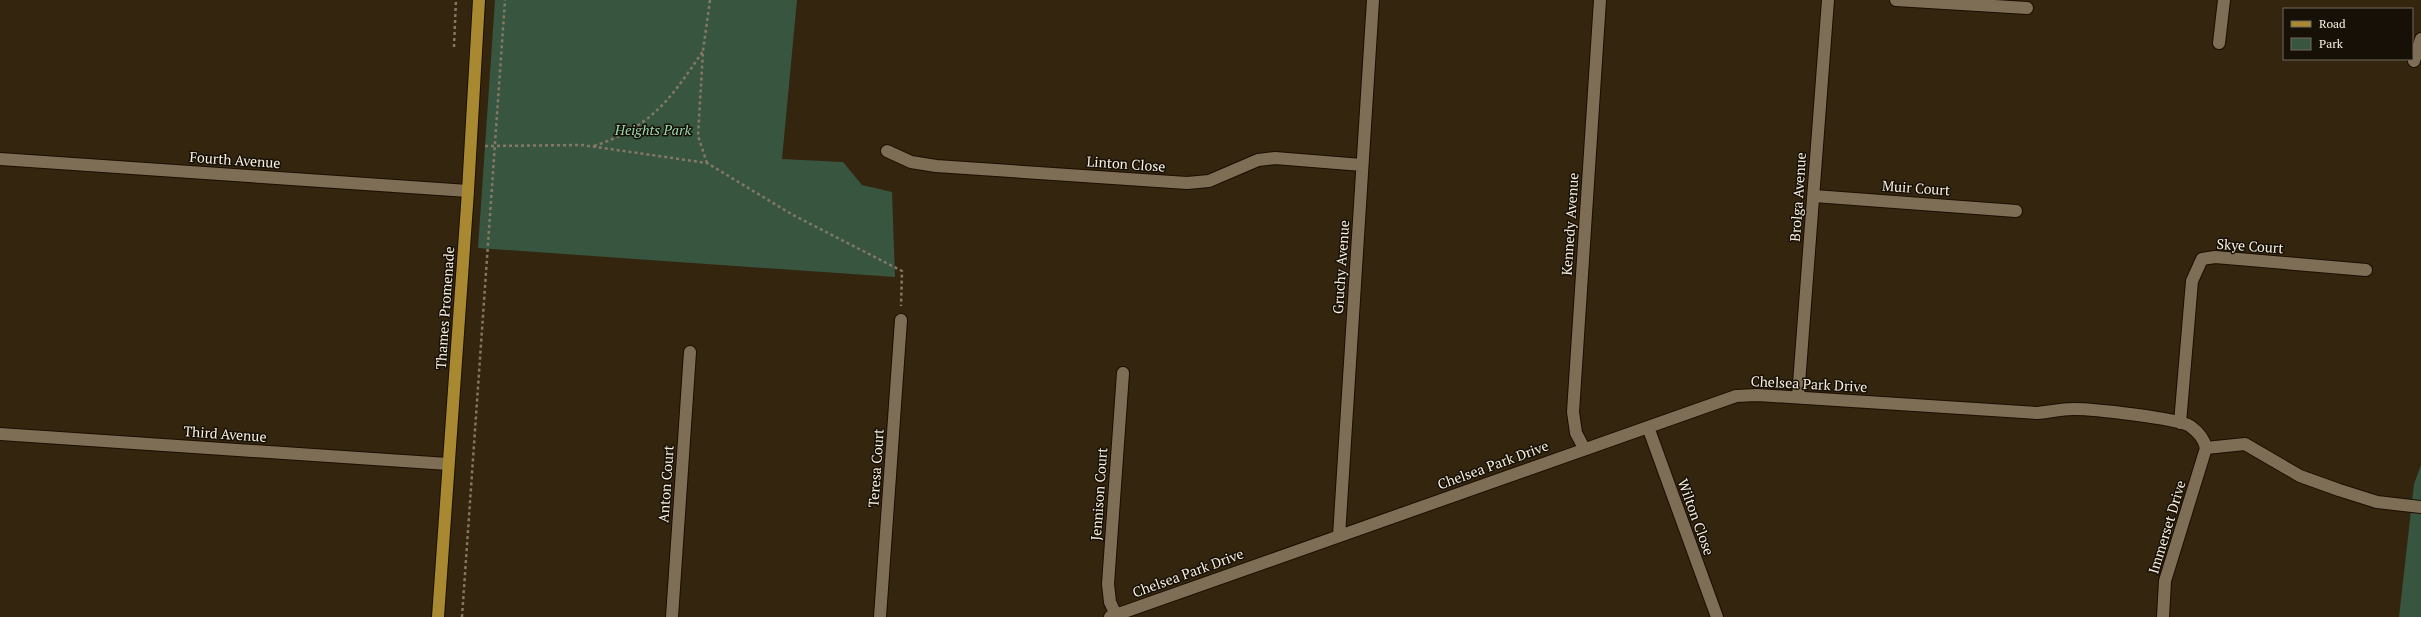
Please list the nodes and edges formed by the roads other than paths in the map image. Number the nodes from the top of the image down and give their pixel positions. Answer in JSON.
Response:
{"nodes":[{"id":1,"x":479,"y":0,"type":"edge"},
{"id":2,"x":1373,"y":0,"type":"edge"},
{"id":3,"x":1600,"y":0,"type":"edge"},
{"id":4,"x":1828,"y":0,"type":"edge"},
{"id":5,"x":1896,"y":0,"type":"edge"},
{"id":6,"x":2224,"y":0,"type":"edge"},
{"id":7,"x":2027,"y":8,"type":"dead end"},
{"id":8,"x":2421,"y":39,"type":"edge"},
{"id":9,"x":2220,"y":42,"type":"dead end"},
{"id":10,"x":2414,"y":61,"type":"dead end"},
{"id":11,"x":887,"y":151,"type":"dead end"},
{"id":12,"x":0,"y":159,"type":"edge"},
{"id":13,"x":1362,"y":165,"type":"junction"},
{"id":14,"x":468,"y":191,"type":"junction"},
{"id":15,"x":1814,"y":196,"type":"junction"},
{"id":16,"x":2016,"y":211,"type":"dead end"},
{"id":17,"x":2366,"y":270,"type":"dead end"},
{"id":18,"x":900,"y":320,"type":"road end"},
{"id":19,"x":690,"y":352,"type":"dead end"},
{"id":20,"x":1123,"y":373,"type":"dead end"},
{"id":21,"x":1798,"y":397,"type":"junction"},
{"id":22,"x":2180,"y":423,"type":"junction"},
{"id":23,"x":1648,"y":427,"type":"junction"},
{"id":24,"x":0,"y":434,"type":"edge"},
{"id":25,"x":1584,"y":448,"type":"junction"},
{"id":26,"x":2206,"y":448,"type":"junction"},
{"id":27,"x":448,"y":464,"type":"junction"},
{"id":28,"x":2421,"y":507,"type":"edge"},
{"id":29,"x":1339,"y":536,"type":"junction"},
{"id":30,"x":1113,"y":616,"type":"edge"},
{"id":31,"x":438,"y":617,"type":"edge"},
{"id":32,"x":672,"y":617,"type":"edge"},
{"id":33,"x":880,"y":617,"type":"edge"},
{"id":34,"x":1717,"y":617,"type":"edge"},
{"id":35,"x":2163,"y":617,"type":"edge"}],
"edges":[{"from":1,"to":14,"type":"main road","name":"Thames Promenade"},
{"from":2,"to":13,"type":"street","name":"Gruchy Avenue"},
{"from":3,"to":25,"type":"street","name":"Kennedy Avenue"},
{"from":4,"to":15,"type":"street","name":"Brolga Avenue"},
{"from":5,"to":7,"type":"street"},
{"from":6,"to":9,"type":"street"},
{"from":8,"to":10,"type":"street"},
{"from":11,"to":13,"type":"street","name":"Linton Close"},
{"from":12,"to":14,"type":"street","name":"Fourth Avenue"},
{"from":13,"to":29,"type":"street","name":"Gruchy Avenue"},
{"from":14,"to":27,"type":"main road","name":"Thames Promenade"},
{"from":15,"to":16,"type":"street","name":"Muir Court"},
{"from":15,"to":21,"type":"street","name":"Brolga Avenue"},
{"from":17,"to":22,"type":"street","name":"Skye Court"},
{"from":18,"to":33,"type":"street","name":"Teresa Court"},
{"from":19,"to":32,"type":"street","name":"Anton Court"},
{"from":20,"to":30,"type":"street","name":"Jennison Court"},
{"from":21,"to":22,"type":"street","name":"Chelsea Park Drive"},
{"from":21,"to":23,"type":"street","name":"Chelsea Park Drive"},
{"from":22,"to":26,"type":"street","name":"Chelsea Park Drive"},
{"from":23,"to":25,"type":"street","name":"Chelsea Park Drive"},
{"from":23,"to":34,"type":"street","name":"Wilton Close"},
{"from":24,"to":27,"type":"street","name":"Third Avenue"},
{"from":25,"to":29,"type":"street","name":"Chelsea Park Drive"},
{"from":26,"to":28,"type":"street"},
{"from":26,"to":35,"type":"street","name":"Immerset Drive"},
{"from":27,"to":31,"type":"main road","name":"Thames Promenade"},
{"from":29,"to":30,"type":"street","name":"Chelsea Park Drive"}]}
